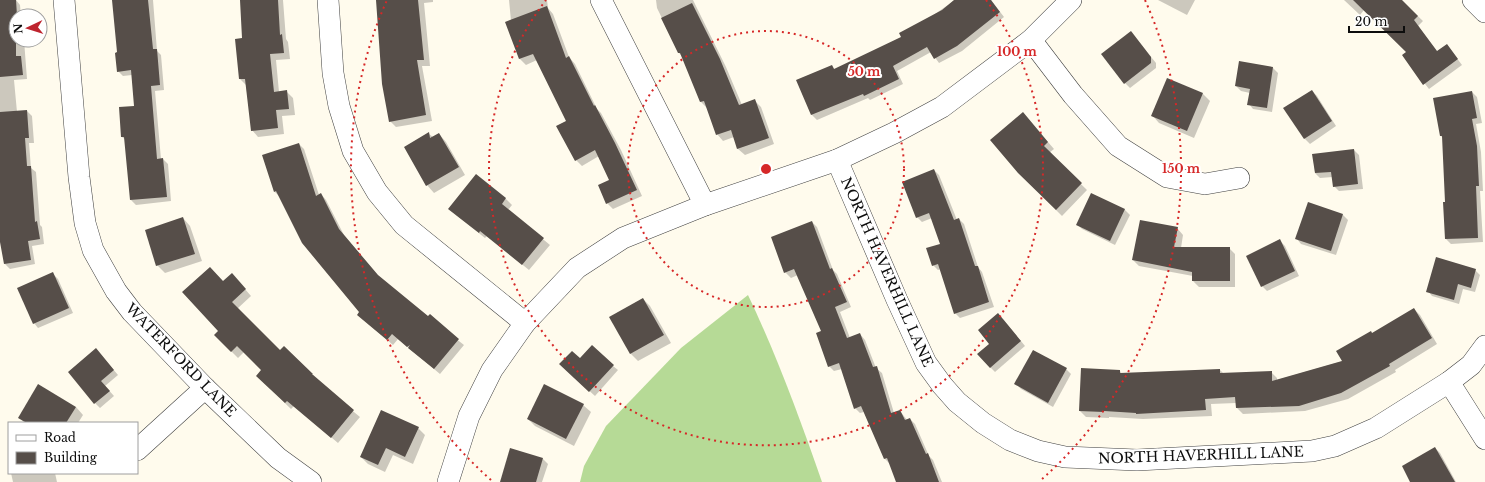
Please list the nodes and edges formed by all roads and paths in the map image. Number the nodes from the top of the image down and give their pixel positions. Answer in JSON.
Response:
{"nodes":[{"id":1,"x":64,"y":0,"type":"edge"},
{"id":2,"x":328,"y":0,"type":"edge"},
{"id":3,"x":601,"y":0,"type":"edge"},
{"id":4,"x":1071,"y":0,"type":"edge"},
{"id":5,"x":1474,"y":0,"type":"edge"},
{"id":6,"x":1485,"y":12,"type":"edge"},
{"id":7,"x":1031,"y":40,"type":"junction"},
{"id":8,"x":838,"y":160,"type":"junction"},
{"id":9,"x":1239,"y":178,"type":"dead end"},
{"id":10,"x":705,"y":205,"type":"junction"},
{"id":11,"x":525,"y":324,"type":"junction"},
{"id":12,"x":1485,"y":346,"type":"edge"},
{"id":13,"x":1449,"y":382,"type":"junction"},
{"id":14,"x":205,"y":388,"type":"junction"},
{"id":15,"x":1485,"y":439,"type":"edge"},
{"id":16,"x":138,"y":449,"type":"edge"},
{"id":17,"x":311,"y":482,"type":"edge"},
{"id":18,"x":448,"y":482,"type":"edge"}],
"edges":[{"from":1,"to":14,"type":"street","name":"WATERFORD LANE"},
{"from":2,"to":11,"type":"street"},
{"from":3,"to":10,"type":"street"},
{"from":4,"to":7,"type":"street"},
{"from":5,"to":6,"type":"street"},
{"from":7,"to":8,"type":"street"},
{"from":7,"to":9,"type":"street"},
{"from":8,"to":10,"type":"street"},
{"from":8,"to":13,"type":"street","name":"NORTH HAVERHILL LANE"},
{"from":10,"to":11,"type":"street"},
{"from":11,"to":18,"type":"street"},
{"from":12,"to":13,"type":"street","name":"NORTH HAVERHILL LANE"},
{"from":13,"to":15,"type":"street"},
{"from":14,"to":16,"type":"street"},
{"from":14,"to":17,"type":"street","name":"WATERFORD LANE"}]}
